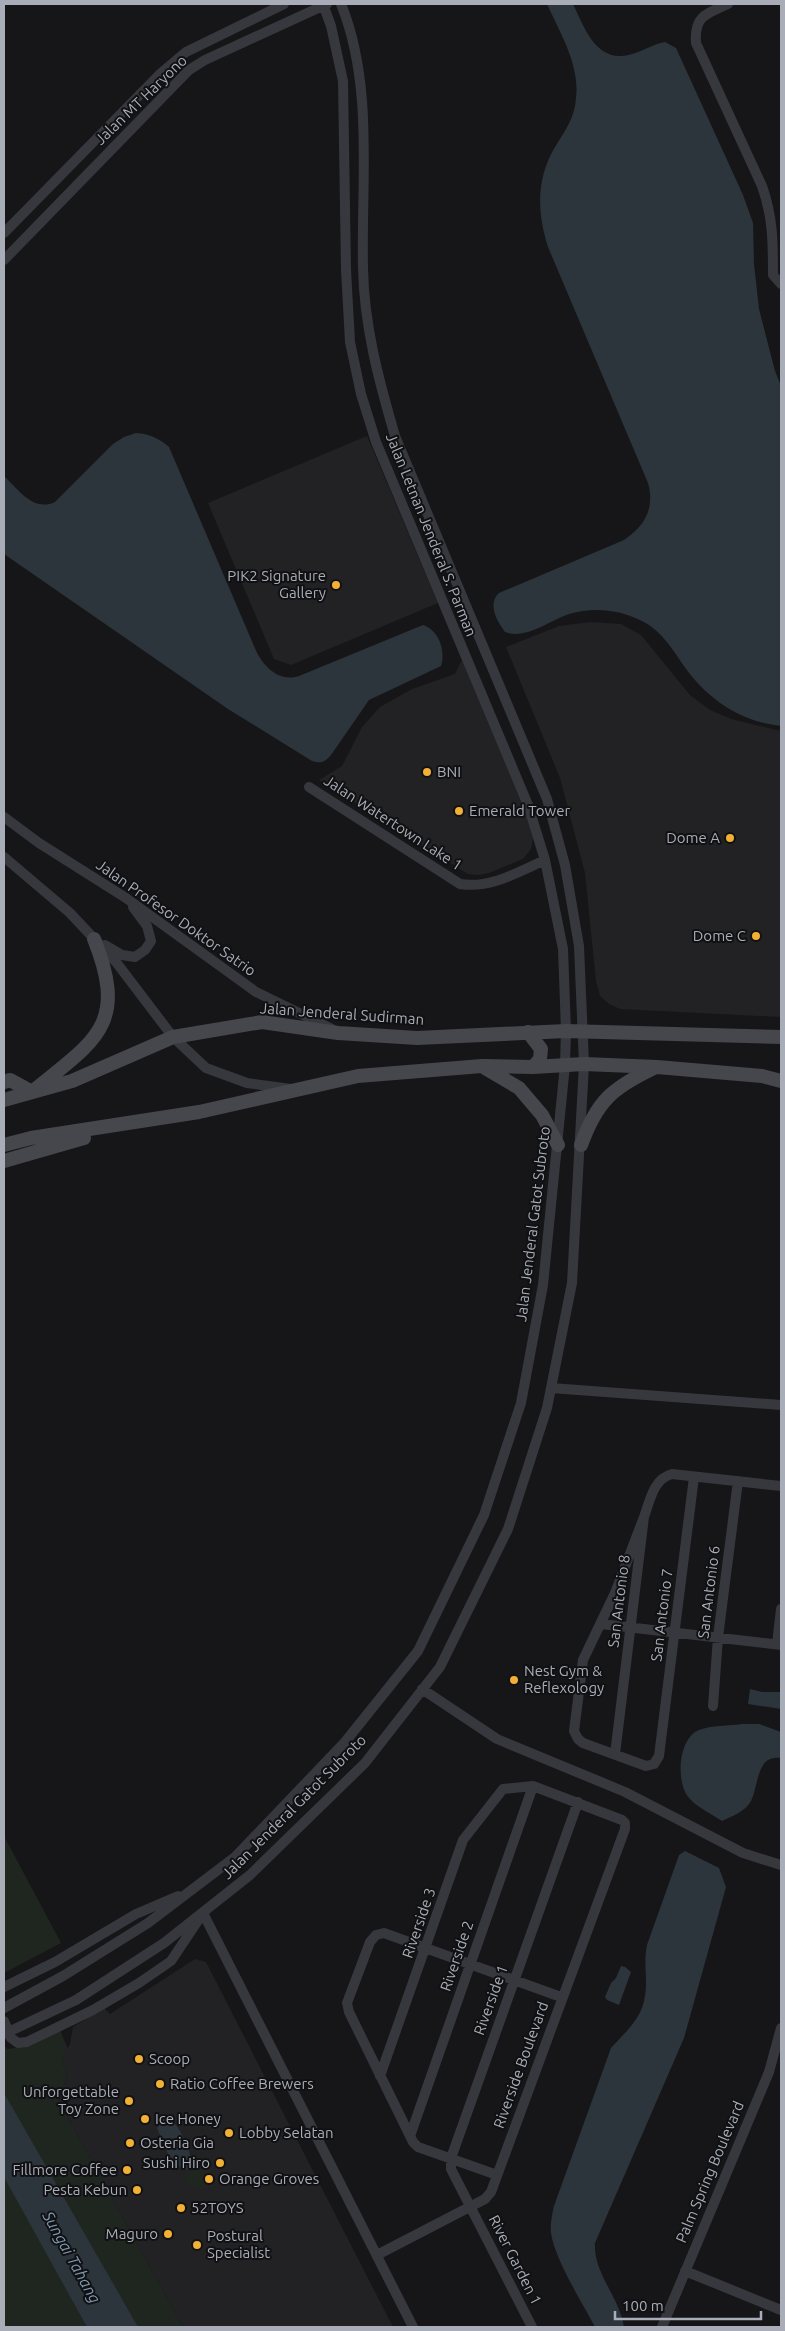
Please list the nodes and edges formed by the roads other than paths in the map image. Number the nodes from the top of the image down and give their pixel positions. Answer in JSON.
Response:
{"nodes":[{"id":1,"x":284,"y":4,"type":"edge"},
{"id":2,"x":324,"y":4,"type":"edge"},
{"id":3,"x":341,"y":4,"type":"edge"},
{"id":4,"x":728,"y":4,"type":"edge"},
{"id":5,"x":4,"y":233,"type":"edge"},
{"id":6,"x":4,"y":260,"type":"edge"},
{"id":7,"x":781,"y":284,"type":"edge"},
{"id":8,"x":309,"y":787,"type":"dead end"},
{"id":9,"x":4,"y":817,"type":"edge"},
{"id":10,"x":4,"y":857,"type":"edge"},
{"id":11,"x":545,"y":860,"type":"junction"},
{"id":12,"x":126,"y":898,"type":"junction"},
{"id":13,"x":94,"y":939,"type":"junction"},
{"id":14,"x":566,"y":1031,"type":"junction"},
{"id":15,"x":528,"y":1032,"type":"junction"},
{"id":16,"x":584,"y":1032,"type":"junction"},
{"id":17,"x":338,"y":1033,"type":"junction"},
{"id":18,"x":173,"y":1037,"type":"junction"},
{"id":19,"x":781,"y":1037,"type":"edge"},
{"id":20,"x":584,"y":1064,"type":"junction"},
{"id":21,"x":565,"y":1065,"type":"junction"},
{"id":22,"x":482,"y":1066,"type":"junction"},
{"id":23,"x":657,"y":1066,"type":"junction"},
{"id":24,"x":533,"y":1067,"type":"junction"},
{"id":25,"x":781,"y":1080,"type":"edge"},
{"id":26,"x":4,"y":1082,"type":"edge"},
{"id":27,"x":300,"y":1090,"type":"junction"},
{"id":28,"x":32,"y":1092,"type":"junction"},
{"id":29,"x":4,"y":1100,"type":"edge"},
{"id":30,"x":160,"y":1118,"type":"junction"},
{"id":31,"x":4,"y":1145,"type":"edge"},
{"id":32,"x":558,"y":1145,"type":"junction"},
{"id":33,"x":581,"y":1145,"type":"junction"},
{"id":34,"x":4,"y":1161,"type":"edge"},
{"id":35,"x":551,"y":1388,"type":"junction"},
{"id":36,"x":781,"y":1405,"type":"edge"},
{"id":37,"x":694,"y":1477,"type":"junction"},
{"id":38,"x":738,"y":1481,"type":"junction"},
{"id":39,"x":781,"y":1486,"type":"edge"},
{"id":40,"x":644,"y":1517,"type":"junction"},
{"id":41,"x":781,"y":1609,"type":"edge"},
{"id":42,"x":601,"y":1624,"type":"junction"},
{"id":43,"x":630,"y":1627,"type":"junction"},
{"id":44,"x":675,"y":1632,"type":"junction"},
{"id":45,"x":718,"y":1637,"type":"junction"},
{"id":46,"x":779,"y":1645,"type":"edge"},
{"id":47,"x":422,"y":1689,"type":"junction"},
{"id":48,"x":713,"y":1706,"type":"dead end"},
{"id":49,"x":615,"y":1754,"type":"junction"},
{"id":50,"x":533,"y":1786,"type":"junction"},
{"id":51,"x":578,"y":1802,"type":"junction"},
{"id":52,"x":781,"y":1865,"type":"edge"},
{"id":53,"x":191,"y":1890,"type":"junction"},
{"id":54,"x":203,"y":1913,"type":"junction"},
{"id":55,"x":426,"y":1948,"type":"junction"},
{"id":56,"x":470,"y":1964,"type":"junction"},
{"id":57,"x":514,"y":1980,"type":"junction"},
{"id":58,"x":4,"y":1987,"type":"edge"},
{"id":59,"x":561,"y":1997,"type":"junction"},
{"id":60,"x":4,"y":2008,"type":"edge"},
{"id":61,"x":4,"y":2021,"type":"edge"},
{"id":62,"x":781,"y":2028,"type":"edge"},
{"id":63,"x":4,"y":2034,"type":"edge"},
{"id":64,"x":380,"y":2076,"type":"junction"},
{"id":65,"x":410,"y":2136,"type":"junction"},
{"id":66,"x":450,"y":2158,"type":"junction"},
{"id":67,"x":497,"y":2175,"type":"junction"},
{"id":68,"x":471,"y":2207,"type":"junction"},
{"id":69,"x":377,"y":2255,"type":"junction"},
{"id":70,"x":685,"y":2271,"type":"junction"},
{"id":71,"x":781,"y":2310,"type":"edge"},
{"id":72,"x":414,"y":2327,"type":"edge"},
{"id":73,"x":532,"y":2327,"type":"edge"},
{"id":74,"x":662,"y":2327,"type":"edge"}],
"edges":[{"from":1,"to":5,"type":"street","name":"Jalan MT Haryono"},
{"from":2,"to":6,"type":"street","name":"Jalan MT Haryono"},
{"from":2,"to":11,"type":"street","name":"Jalan Letnan Jenderal S. Parman"},
{"from":3,"to":16,"type":"street","name":"Jalan Letnan Jenderal S. Parman"},
{"from":4,"to":7,"type":"street"},
{"from":8,"to":11,"type":"street","name":"Jalan Watertown Lake 1"},
{"from":9,"to":12,"type":"street","name":"Jalan Profesor Doktor Satrio"},
{"from":10,"to":13,"type":"street"},
{"from":11,"to":14,"type":"street","name":"Jalan Letnan Jenderal S. Parman"},
{"from":12,"to":13,"type":"street"},
{"from":12,"to":17,"type":"street","name":"Jalan Profesor Doktor Satrio"},
{"from":13,"to":18,"type":"street"},
{"from":13,"to":28,"type":"street"},
{"from":14,"to":15,"type":"street","name":"Jalan Jenderal Sudirman"},
{"from":14,"to":16,"type":"street","name":"Jalan Jenderal Sudirman"},
{"from":14,"to":21,"type":"street","name":"Jalan Letnan Jenderal S. Parman"},
{"from":15,"to":17,"type":"street","name":"Jalan Jenderal Sudirman"},
{"from":15,"to":24,"type":"street"},
{"from":16,"to":19,"type":"street","name":"Jalan Jenderal Sudirman"},
{"from":16,"to":20,"type":"street","name":"Jalan Jenderal Gatot Subroto"},
{"from":17,"to":18,"type":"street","name":"Jalan Jenderal Sudirman"},
{"from":18,"to":27,"type":"street"},
{"from":18,"to":28,"type":"street","name":"Jalan Jenderal Sudirman"},
{"from":20,"to":21,"type":"street"},
{"from":20,"to":23,"type":"street"},
{"from":20,"to":33,"type":"street","name":"Jalan Jenderal Gatot Subroto"},
{"from":21,"to":24,"type":"street"},
{"from":21,"to":32,"type":"street","name":"Jalan Jenderal Gatot Subroto"},
{"from":22,"to":24,"type":"street"},
{"from":22,"to":27,"type":"street"},
{"from":22,"to":32,"type":"street"},
{"from":23,"to":25,"type":"street"},
{"from":23,"to":33,"type":"street"},
{"from":26,"to":28,"type":"street"},
{"from":27,"to":30,"type":"street"},
{"from":28,"to":29,"type":"street","name":"Jalan Jenderal Sudirman"},
{"from":30,"to":31,"type":"street"},
{"from":30,"to":34,"type":"street"},
{"from":32,"to":53,"type":"street","name":"Jalan Jenderal Gatot Subroto"},
{"from":33,"to":35,"type":"street","name":"Jalan Jenderal Gatot Subroto"},
{"from":35,"to":36,"type":"street"},
{"from":35,"to":47,"type":"street","name":"Jalan Jenderal Gatot Subroto"},
{"from":37,"to":38,"type":"street"},
{"from":37,"to":40,"type":"street","name":"San Antonio 8"},
{"from":37,"to":44,"type":"street","name":"San Antonio 7"},
{"from":38,"to":39,"type":"street"},
{"from":38,"to":45,"type":"street","name":"San Antonio 6"},
{"from":40,"to":42,"type":"street"},
{"from":40,"to":43,"type":"street","name":"San Antonio 8"},
{"from":41,"to":46,"type":"street"},
{"from":42,"to":43,"type":"street"},
{"from":42,"to":49,"type":"street"},
{"from":43,"to":44,"type":"street"},
{"from":43,"to":49,"type":"street","name":"San Antonio 8"},
{"from":44,"to":45,"type":"street"},
{"from":44,"to":49,"type":"street","name":"San Antonio 7"},
{"from":45,"to":46,"type":"street"},
{"from":45,"to":48,"type":"street","name":"San Antonio 6"},
{"from":47,"to":52,"type":"street"},
{"from":47,"to":54,"type":"street","name":"Jalan Jenderal Gatot Subroto"},
{"from":50,"to":51,"type":"street"},
{"from":50,"to":55,"type":"street","name":"Riverside 3"},
{"from":50,"to":56,"type":"street","name":"Riverside 2"},
{"from":51,"to":57,"type":"street","name":"Riverside 1"},
{"from":51,"to":59,"type":"street","name":"Riverside Boulevard"},
{"from":53,"to":58,"type":"street"},
{"from":53,"to":60,"type":"street","name":"Jalan Jenderal Gatot Subroto"},
{"from":54,"to":61,"type":"street"},
{"from":54,"to":63,"type":"street","name":"Jalan Jenderal Gatot Subroto","bridge":true},
{"from":54,"to":69,"type":"street"},
{"from":55,"to":56,"type":"street"},
{"from":55,"to":64,"type":"street","name":"Riverside 3"},
{"from":55,"to":64,"type":"street"},
{"from":56,"to":57,"type":"street"},
{"from":56,"to":65,"type":"street","name":"Riverside 2"},
{"from":57,"to":59,"type":"street"},
{"from":57,"to":66,"type":"street","name":"Riverside 1"},
{"from":59,"to":67,"type":"street","name":"Riverside Boulevard"},
{"from":62,"to":70,"type":"street","name":"Palm Spring Boulevard"},
{"from":64,"to":65,"type":"street"},
{"from":65,"to":66,"type":"street"},
{"from":66,"to":67,"type":"street"},
{"from":66,"to":68,"type":"street"},
{"from":67,"to":68,"type":"street","name":"Riverside Boulevard"},
{"from":68,"to":69,"type":"street","name":"Riverside Boulevard"},
{"from":68,"to":73,"type":"street","name":"River Garden 1"},
{"from":69,"to":72,"type":"street"},
{"from":70,"to":71,"type":"street"},
{"from":70,"to":74,"type":"street","name":"Palm Spring Boulevard"}]}
